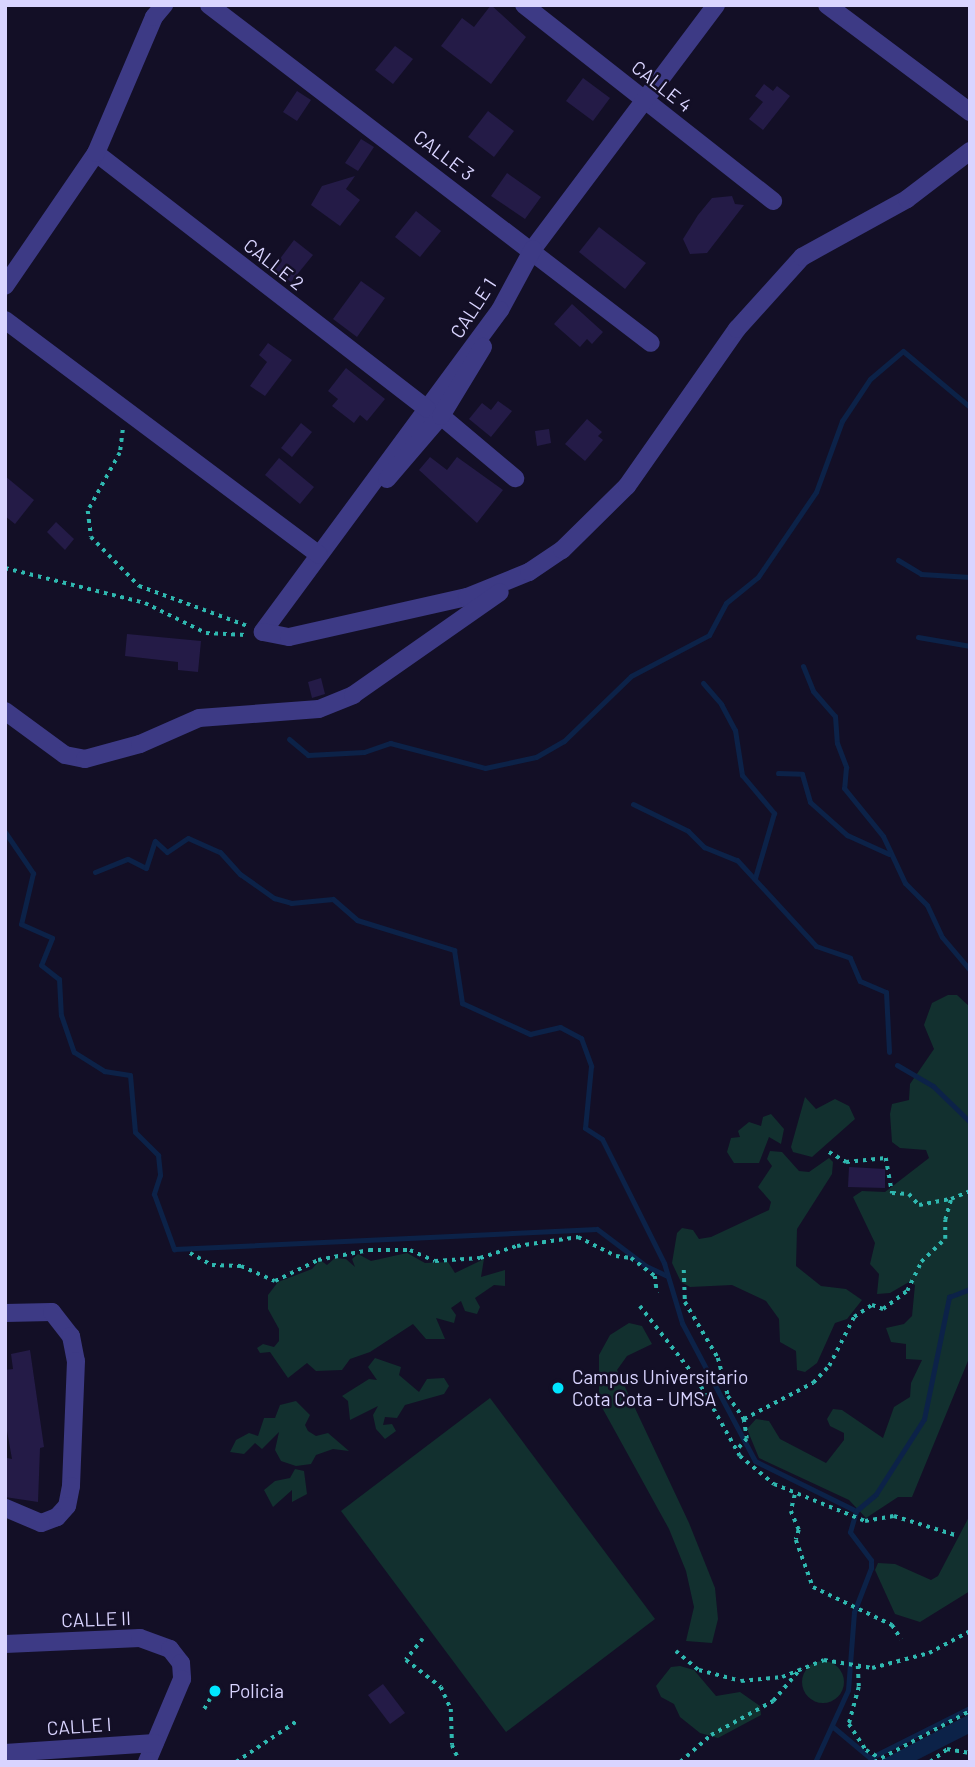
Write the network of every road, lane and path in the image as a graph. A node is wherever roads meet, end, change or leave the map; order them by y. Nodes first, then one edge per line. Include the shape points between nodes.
1 (164, 5) edge
2 (209, 5) edge
3 (524, 5) edge
4 (716, 5) edge
5 (827, 5) edge
6 (645, 100) junction
7 (970, 112) edge
8 (970, 151) edge
9 (96, 153) junction
10 (773, 201) dead end
11 (533, 249) junction
12 (5, 286) edge
13 (5, 320) edge
14 (650, 343) dead end
15 (434, 412) junction
16 (126, 414) junction
17 (515, 478) dead end
18 (319, 555) junction
19 (5, 568) edge
20 (529, 572) junction
21 (268, 634) junction
22 (5, 711) edge
23 (829, 1152) dead end
24 (970, 1191) edge
25 (951, 1199) junction
26 (190, 1253) dead end
27 (684, 1270) dead end
28 (657, 1293) dead end
29 (640, 1306) dead end
30 (5, 1313) edge
31 (744, 1419) junction
32 (737, 1450) junction
33 (795, 1495) junction
34 (5, 1508) edge
35 (955, 1535) dead end
36 (970, 1631) edge
37 (423, 1639) dead end
38 (901, 1639) dead end
39 (5, 1644) edge
40 (676, 1651) dead end
41 (857, 1665) junction
42 (801, 1667) junction
43 (211, 1697) dead end
44 (204, 1709) dead end
45 (970, 1711) edge
46 (296, 1721) dead end
47 (155, 1742) junction
48 (5, 1753) edge
49 (970, 1753) edge
50 (62, 1755) edge
51 (880, 1758) junction
52 (147, 1762) edge
53 (236, 1762) edge
54 (460, 1762) edge
55 (680, 1762) edge
56 (874, 1762) edge
57 (930, 1762) edge

1 - 9 street via 154,17
2 - 11 street, CALLE 3
3 - 6 street, CALLE 4
4 - 6 street, CALLE 1
5 - 7 street
6 - 10 street, CALLE 4
6 - 11 street, CALLE 1
8 - 20 street via 907,199 802,257 737,329 627,486 562,550
9 - 12 street
9 - 15 street, CALLE 2
11 - 14 street, CALLE 3
11 - 15 street, CALLE 1 via 472,370
13 - 16 street
15 - 17 street, CALLE 2
15 - 18 street, CALLE 1 via 391,476 351,512
16 - 18 street
16 - 21 path via 120,453 88,510 91,537 139,586
18 - 21 street
19 - 21 path via 145,603 206,633
20 - 21 street via 467,597 289,637
20 - 22 street via 353,695 319,709 199,718 140,744 85,759 65,755
23 - 25 path via 846,1162 887,1158 892,1193 909,1194 919,1205
24 - 25 path
25 - 31 path via 945,1239 921,1262 907,1292 883,1309 872,1305 854,1317 829,1366 813,1383
26 - 28 path via 212,1265 241,1266 275,1281 318,1260 369,1250 410,1250 435,1261 480,1258 517,1246 578,1237 616,1256 631,1258 655,1276
27 - 31 path via 685,1302 718,1358 728,1396
29 - 32 path via 697,1379
30 - 34 street via 52,1312 71,1336 76,1361 72,1486 66,1506 57,1517 41,1523
31 - 32 path via 744,1440
32 - 33 path via 774,1484
33 - 35 path via 864,1521 894,1516
33 - 38 path via 791,1511 799,1530 796,1540 813,1587 892,1625
36 - 41 path via 916,1657 872,1668
37 - 54 path via 405,1660 442,1687 451,1709 452,1745
39 - 47 street, CALLE II via 139,1638 159,1643 181,1663 181,1679
40 - 42 path via 699,1670 741,1681 782,1677
41 - 42 path via 824,1660
41 - 51 path via 859,1687 849,1724 866,1750
42 - 55 path via 773,1701 710,1735
43 - 44 path
45 - 51 path
46 - 53 path
47 - 50 street, CALLE I
47 - 52 street
48 - 50 street, CALLE I
49 - 57 path via 947,1749
51 - 56 path

